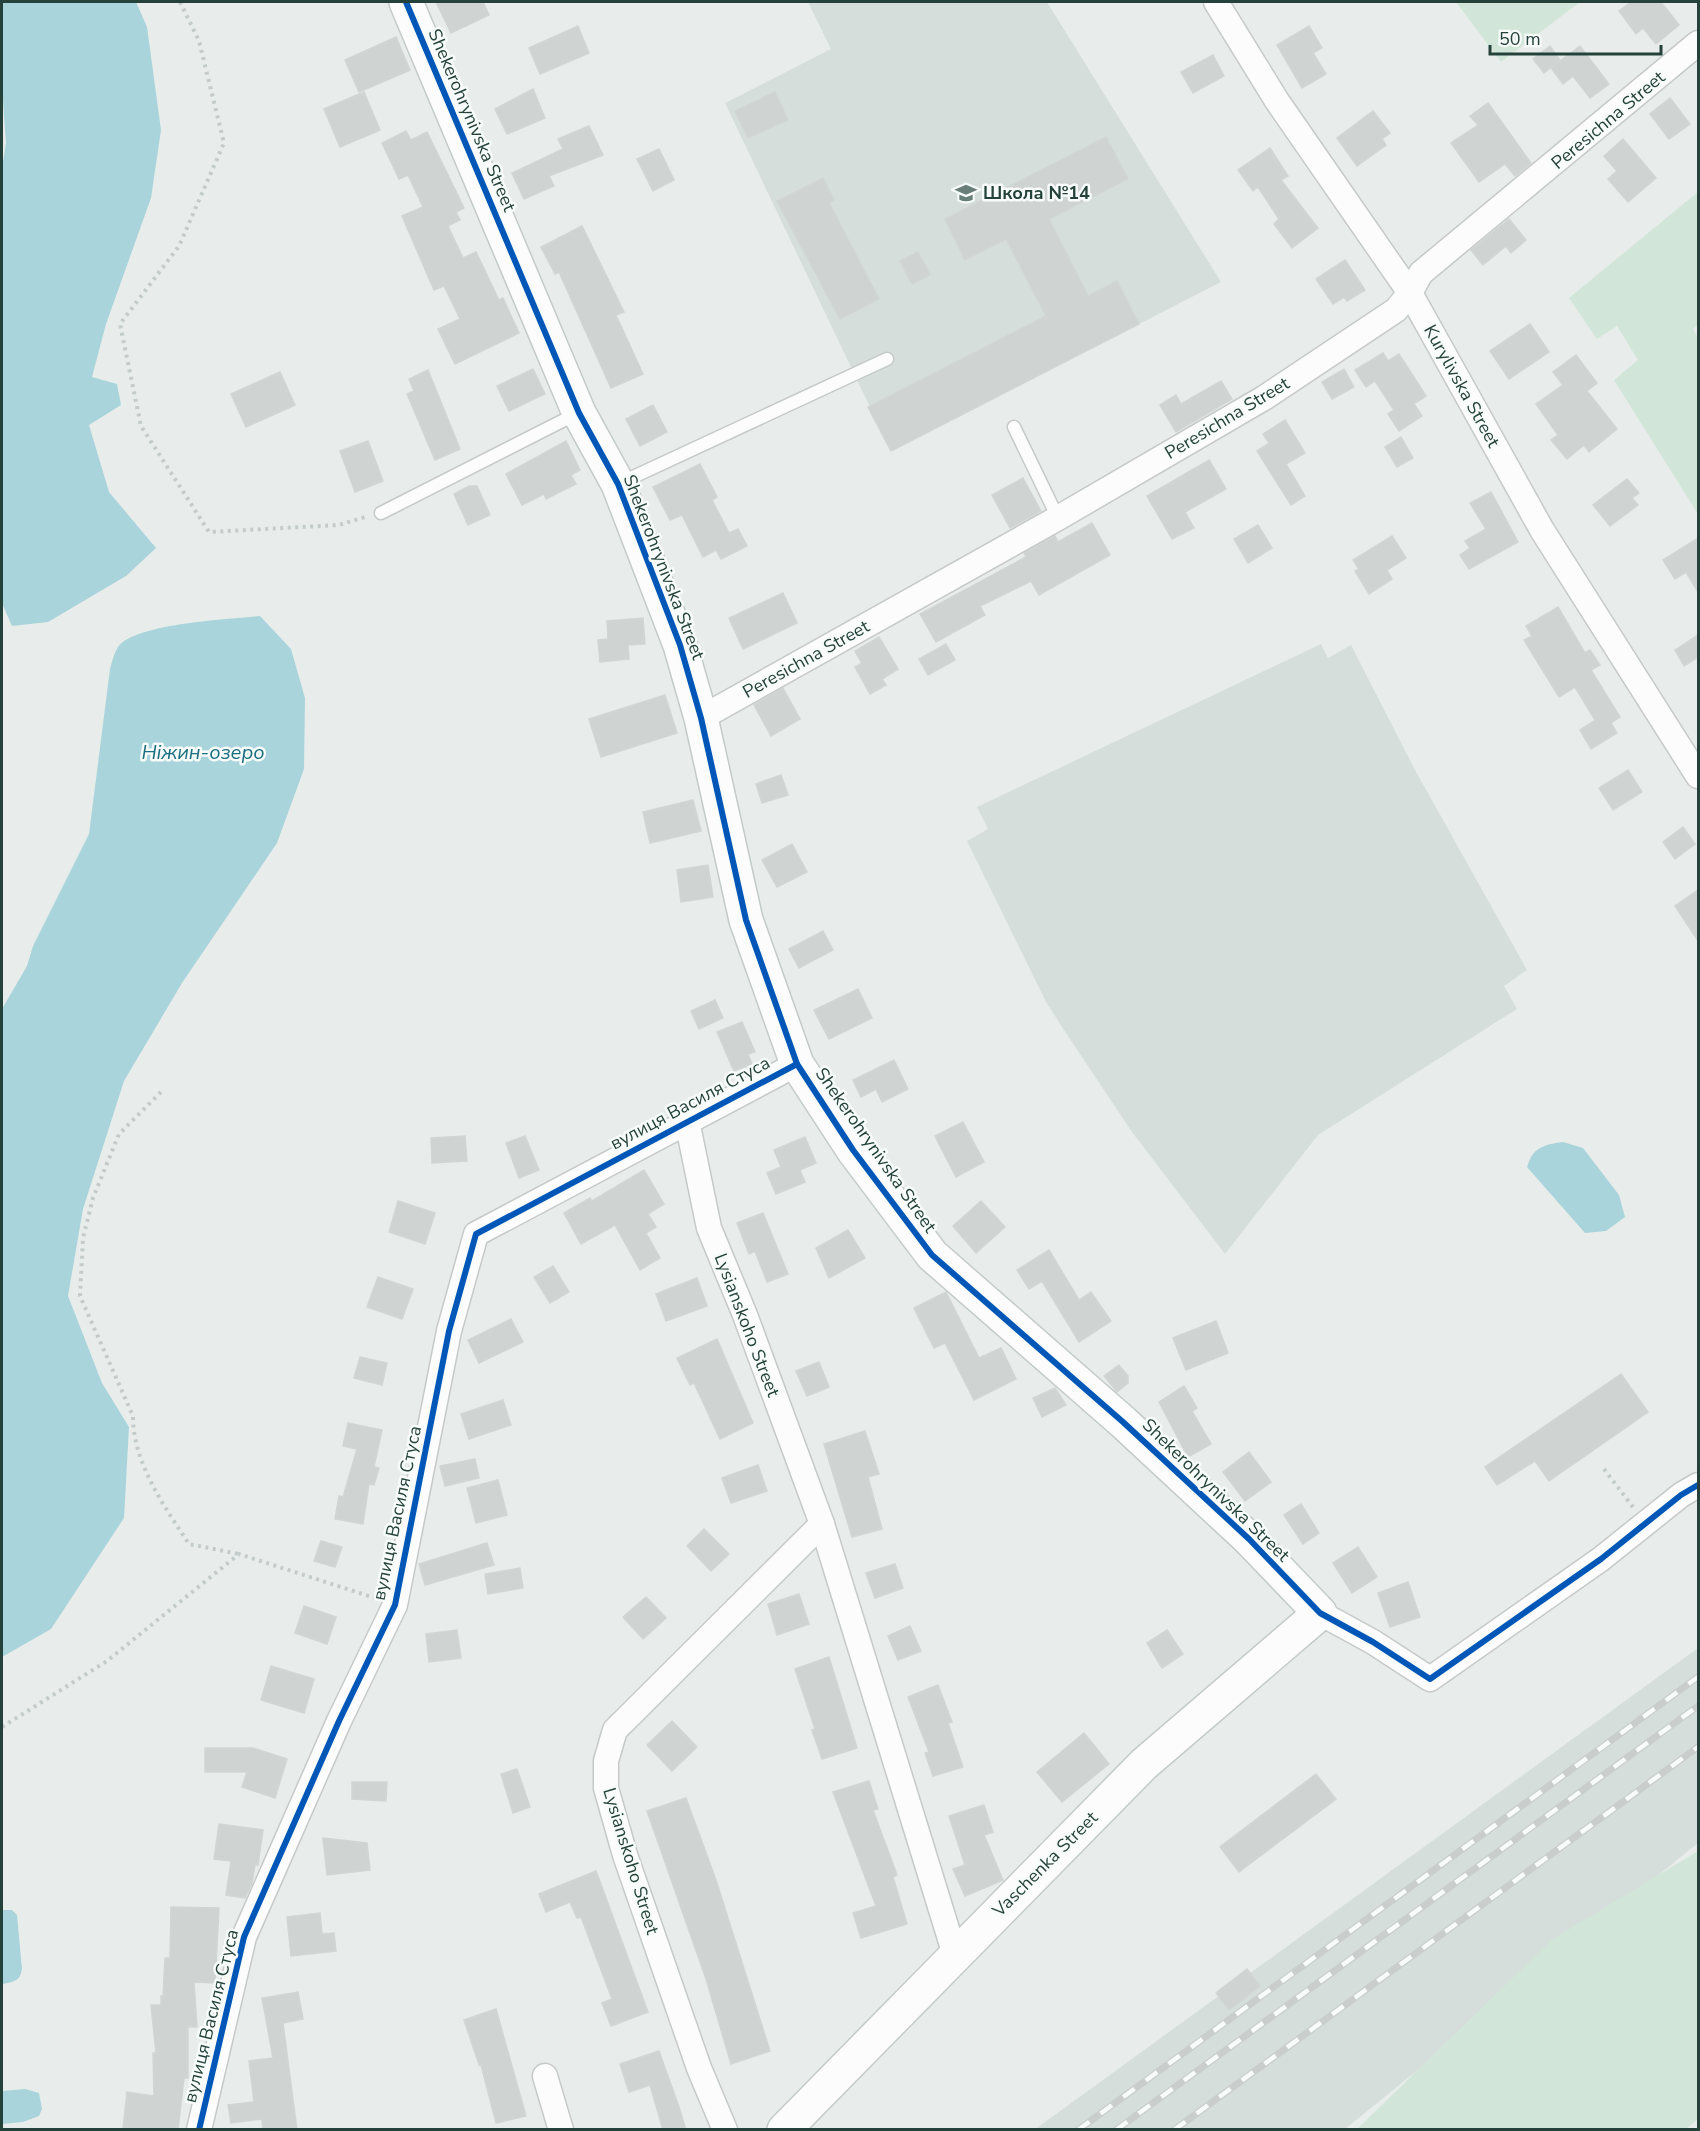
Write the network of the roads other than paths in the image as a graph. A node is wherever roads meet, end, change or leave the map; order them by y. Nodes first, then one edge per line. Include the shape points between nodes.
1 (406, 2) edge
2 (1216, 2) edge
3 (1698, 42) edge
4 (1410, 293) junction
5 (886, 359) dead end
6 (579, 413) junction
7 (1014, 427) dead end
8 (618, 484) junction
9 (381, 513) road end
10 (1058, 518) junction
11 (701, 718) junction
12 (1698, 776) edge
13 (797, 1064) junction
14 (687, 1121) junction
15 (1698, 1485) edge
16 (822, 1524) junction
17 (1320, 1613) junction
18 (955, 1955) junction
19 (545, 2076) dead end
20 (199, 2130) edge
21 (561, 2130) edge
22 (725, 2130) edge
23 (784, 2130) edge

1 - 6 street, Shekerohrynivska Street
2 - 4 street, Kurylivska Street via 1277,101
3 - 4 street, Peresichna Street via 1421,273
4 - 10 street, Peresichna Street via 1396,310 1264,398
4 - 12 street, Kurylivska Street via 1542,530
5 - 8 lane
6 - 8 street, Shekerohrynivska Street
6 - 9 lane
7 - 10 lane
8 - 11 street, Shekerohrynivska Street via 680,645
10 - 11 street, Peresichna Street
11 - 13 street, Shekerohrynivska Street via 746,920
13 - 14 street, вулиця Василя Стуса
13 - 17 street, Shekerohrynivska Street via 853,1150 932,1255 1249,1539
14 - 16 street, Lysianskoho Street via 709,1227
14 - 20 street, вулиця Василя Стуса via 476,1234 449,1331 395,1605 244,1937
15 - 17 street, Shekerohrynivska Street via 1430,1679
16 - 18 street, Lysianskoho Street
16 - 22 street, Lysianskoho Street via 615,1730 606,1761 606,1788 625,1855 699,2068
17 - 18 street, Vaschenka Street via 1144,1764
18 - 23 street, Vaschenka Street
19 - 21 street

